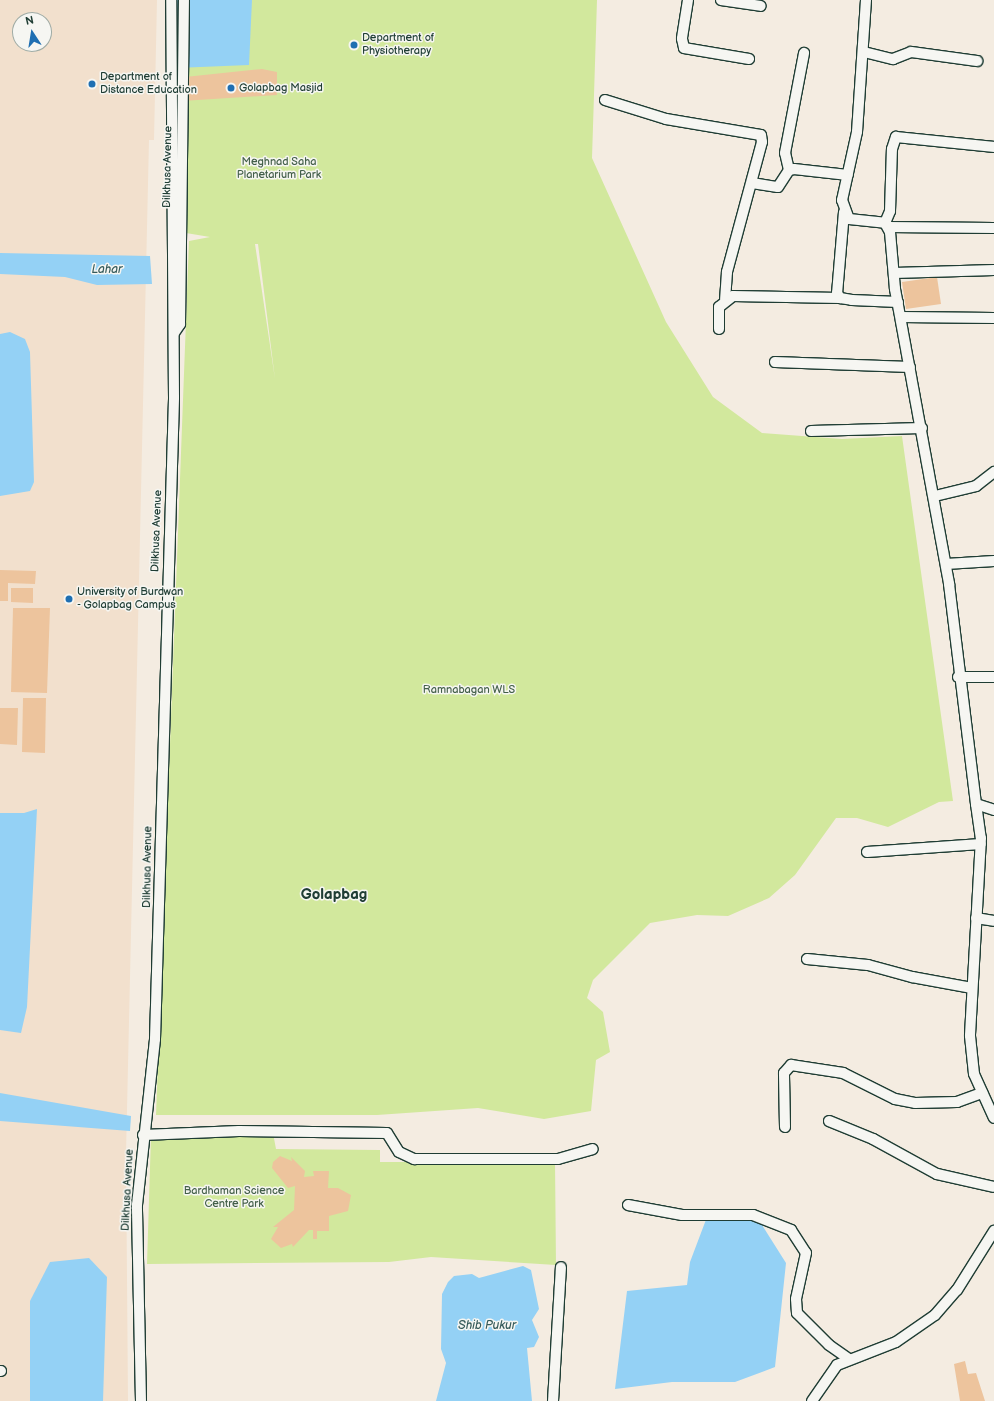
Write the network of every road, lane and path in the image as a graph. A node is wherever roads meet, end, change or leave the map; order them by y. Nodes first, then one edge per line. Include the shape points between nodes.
1 (171, 0) edge
2 (184, 0) edge
3 (688, 0) edge
4 (721, 0) edge
5 (866, 0) edge
6 (761, 6) dead end
7 (864, 52) junction
8 (804, 53) dead end
9 (749, 59) dead end
10 (977, 61) dead end
11 (605, 100) dead end
12 (994, 147) edge
13 (789, 170) junction
14 (848, 176) junction
15 (175, 180) junction
16 (752, 183) junction
17 (844, 212) junction
18 (887, 225) junction
19 (994, 228) edge
20 (994, 270) edge
21 (894, 273) junction
22 (726, 298) junction
23 (840, 298) junction
24 (898, 302) junction
25 (901, 316) junction
26 (994, 318) edge
27 (719, 329) dead end
28 (776, 362) dead end
29 (910, 367) junction
30 (922, 428) junction
31 (812, 431) dead end
32 (994, 472) edge
33 (934, 496) junction
34 (994, 561) edge
35 (946, 564) junction
36 (958, 677) junction
37 (994, 677) edge
38 (976, 804) junction
39 (994, 810) edge
40 (981, 844) junction
41 (867, 852) dead end
42 (976, 918) junction
43 (994, 921) edge
44 (807, 959) dead end
45 (972, 988) junction
46 (982, 1093) junction
47 (994, 1118) edge
48 (829, 1121) dead end
49 (785, 1127) dead end
50 (143, 1135) junction
51 (593, 1149) dead end
52 (994, 1187) edge
53 (628, 1205) dead end
54 (994, 1231) edge
55 (561, 1267) dead end
56 (849, 1358) junction
57 (141, 1401) edge
58 (553, 1401) edge
59 (812, 1401) edge

1 - 15 street, Dilkhusa Avenue
2 - 15 street, Dilkhusa Avenue
3 - 9 street via 682,39 684,48
4 - 6 street
5 - 7 street
7 - 10 street via 893,60 912,52
7 - 14 street via 857,132
8 - 13 street via 785,152
11 - 16 street via 666,118 757,132 762,142
12 - 18 street via 896,137 892,149 890,211
13 - 14 street
13 - 16 street via 778,186
14 - 17 street via 842,200
15 - 50 street, Dilkhusa Avenue via 180,324 174,333 156,1040
16 - 22 street via 727,272
17 - 18 street via 853,221
17 - 23 street via 836,283
18 - 19 street
18 - 21 street
20 - 21 street
21 - 24 street
22 - 23 street
22 - 27 street via 719,307
23 - 24 street
24 - 25 street
25 - 26 street
25 - 29 street
28 - 29 street
29 - 30 street
30 - 31 street
30 - 33 street
32 - 33 street via 976,486
33 - 35 street
34 - 35 street
35 - 36 street
36 - 37 street
36 - 38 street
38 - 39 street
38 - 40 street
40 - 41 street
40 - 42 street
42 - 43 street
42 - 45 street
44 - 45 street via 868,965 912,977
45 - 46 street via 971,1057
46 - 47 street
46 - 49 street via 957,1102 915,1104 895,1099 843,1073 792,1065 784,1073
48 - 52 street via 873,1139 937,1174
50 - 51 street via 239,1131 387,1133 399,1152 414,1159 558,1160
50 - 57 street, Dilkhusa Avenue via 137,1206
53 - 56 street via 682,1215 753,1215 791,1230 806,1253 796,1299 797,1313 829,1345
54 - 56 street via 957,1290 935,1315 896,1342
55 - 58 street
56 - 59 street via 837,1365

